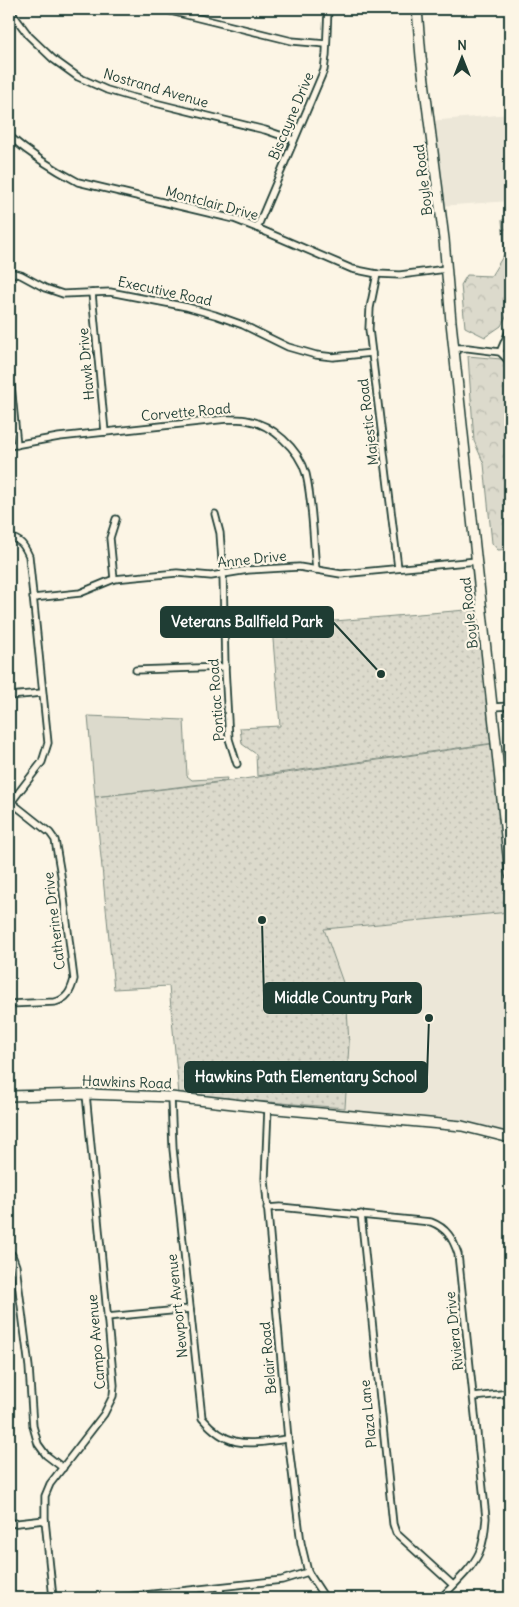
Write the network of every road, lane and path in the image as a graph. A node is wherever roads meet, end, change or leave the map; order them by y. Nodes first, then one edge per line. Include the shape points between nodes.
1 (9, 9) edge
2 (162, 9) edge
3 (328, 9) edge
4 (417, 9) edge
5 (326, 44) junction
6 (9, 136) edge
7 (294, 140) junction
8 (257, 228) junction
9 (446, 269) junction
10 (9, 272) edge
11 (377, 274) junction
12 (92, 293) junction
13 (510, 329) edge
14 (454, 348) junction
15 (500, 352) junction
16 (372, 353) junction
17 (510, 362) edge
18 (9, 364) edge
19 (105, 432) junction
20 (17, 445) junction
21 (9, 446) edge
22 (215, 514) dead end
23 (116, 519) dead end
24 (9, 537) edge
25 (477, 561) junction
26 (398, 568) junction
27 (316, 570) junction
28 (223, 574) junction
29 (114, 579) junction
30 (33, 598) junction
31 (225, 667) junction
32 (136, 670) dead end
33 (42, 693) junction
34 (9, 696) edge
35 (510, 706) edge
36 (493, 707) junction
37 (237, 764) dead end
38 (10, 803) edge
39 (510, 874) edge
40 (9, 1004) edge
41 (86, 1094) junction
42 (9, 1096) edge
43 (171, 1097) junction
44 (268, 1108) junction
45 (510, 1138) edge
46 (267, 1208) junction
47 (361, 1214) junction
48 (9, 1252) edge
49 (190, 1309) junction
50 (107, 1317) junction
51 (510, 1392) edge
52 (474, 1397) junction
53 (288, 1439) junction
54 (63, 1468) junction
55 (44, 1520) junction
56 (9, 1524) edge
57 (308, 1572) junction
58 (453, 1585) junction
59 (220, 1588) junction
60 (52, 1598) edge
61 (116, 1598) edge
62 (133, 1598) edge
63 (221, 1598) edge
64 (325, 1598) edge
65 (441, 1598) edge

1 - 7 street, Nostrand Avenue via 52,59 78,77 131,97
2 - 5 street via 292,41
3 - 5 street, Biscayne Drive
4 - 9 street, Boyle Road
5 - 7 street, Biscayne Drive via 324,70
6 - 8 street, Montclair Drive via 78,182
7 - 8 street, Biscayne Drive
8 - 11 street, Montclair Drive via 352,270
9 - 11 street, Montclair Drive via 400,276
9 - 14 street, Boyle Road
10 - 12 street, Executive Road via 63,294
11 - 16 street, Majestic Road via 369,329
12 - 16 street, Executive Road via 130,295 215,314 288,347 316,355 333,357
12 - 19 street, Hawk Drive
13 - 15 street
14 - 15 street
14 - 25 street, Boyle Road
15 - 17 street
16 - 26 street, Majestic Road
18 - 20 street
19 - 20 street, Corvette Road
19 - 27 street, Corvette Road via 227,419 246,420 267,427 290,447 305,473
20 - 21 street, Corvette Road
22 - 28 street, Pontiac Road
23 - 29 street via 110,538
24 - 30 street via 24,544 29,556
25 - 26 street, Anne Drive
25 - 36 street, Boyle Road
26 - 27 street, Anne Drive via 341,574
27 - 28 street, Anne Drive via 289,567
28 - 29 street, Anne Drive via 177,573
28 - 31 street, Pontiac Road
29 - 30 street, Anne Drive via 80,593
30 - 33 street
31 - 32 street
31 - 37 street, Pontiac Road via 230,739
33 - 34 street
33 - 38 street via 48,743 46,752
35 - 36 street
36 - 39 street, Boyle Road
38 - 40 street, Catherine Drive via 55,840 74,979 72,990 62,1000
41 - 42 street, Hawkins Road
41 - 43 street, Hawkins Road
41 - 50 street, Campo Avenue
43 - 44 street, Hawkins Road
43 - 49 street, Newport Avenue via 173,1149
44 - 45 street, Hawkins Road via 462,1126
44 - 46 street, Belair Road
46 - 47 street, Riviera Drive
46 - 53 street, Belair Road
47 - 52 street, Riviera Drive via 431,1222 451,1236 458,1254
47 - 58 street, Plaza Lane via 393,1524 396,1533
48 - 54 street via 16,1266 38,1444
49 - 50 street
49 - 53 street, Newport Avenue via 202,1418 230,1441 248,1443
50 - 54 street, Campo Avenue via 113,1396 104,1414
51 - 52 street
52 - 58 street, Riviera Drive via 486,1518 484,1536 480,1552
53 - 57 street, Belair Road via 301,1543
54 - 55 street, Campo Avenue via 45,1496
55 - 56 street
55 - 60 street, Campo Avenue
57 - 59 street via 282,1580
57 - 64 street, Belair Road
58 - 65 street, Riviera Drive
59 - 62 street
59 - 63 street
61 - 62 street

